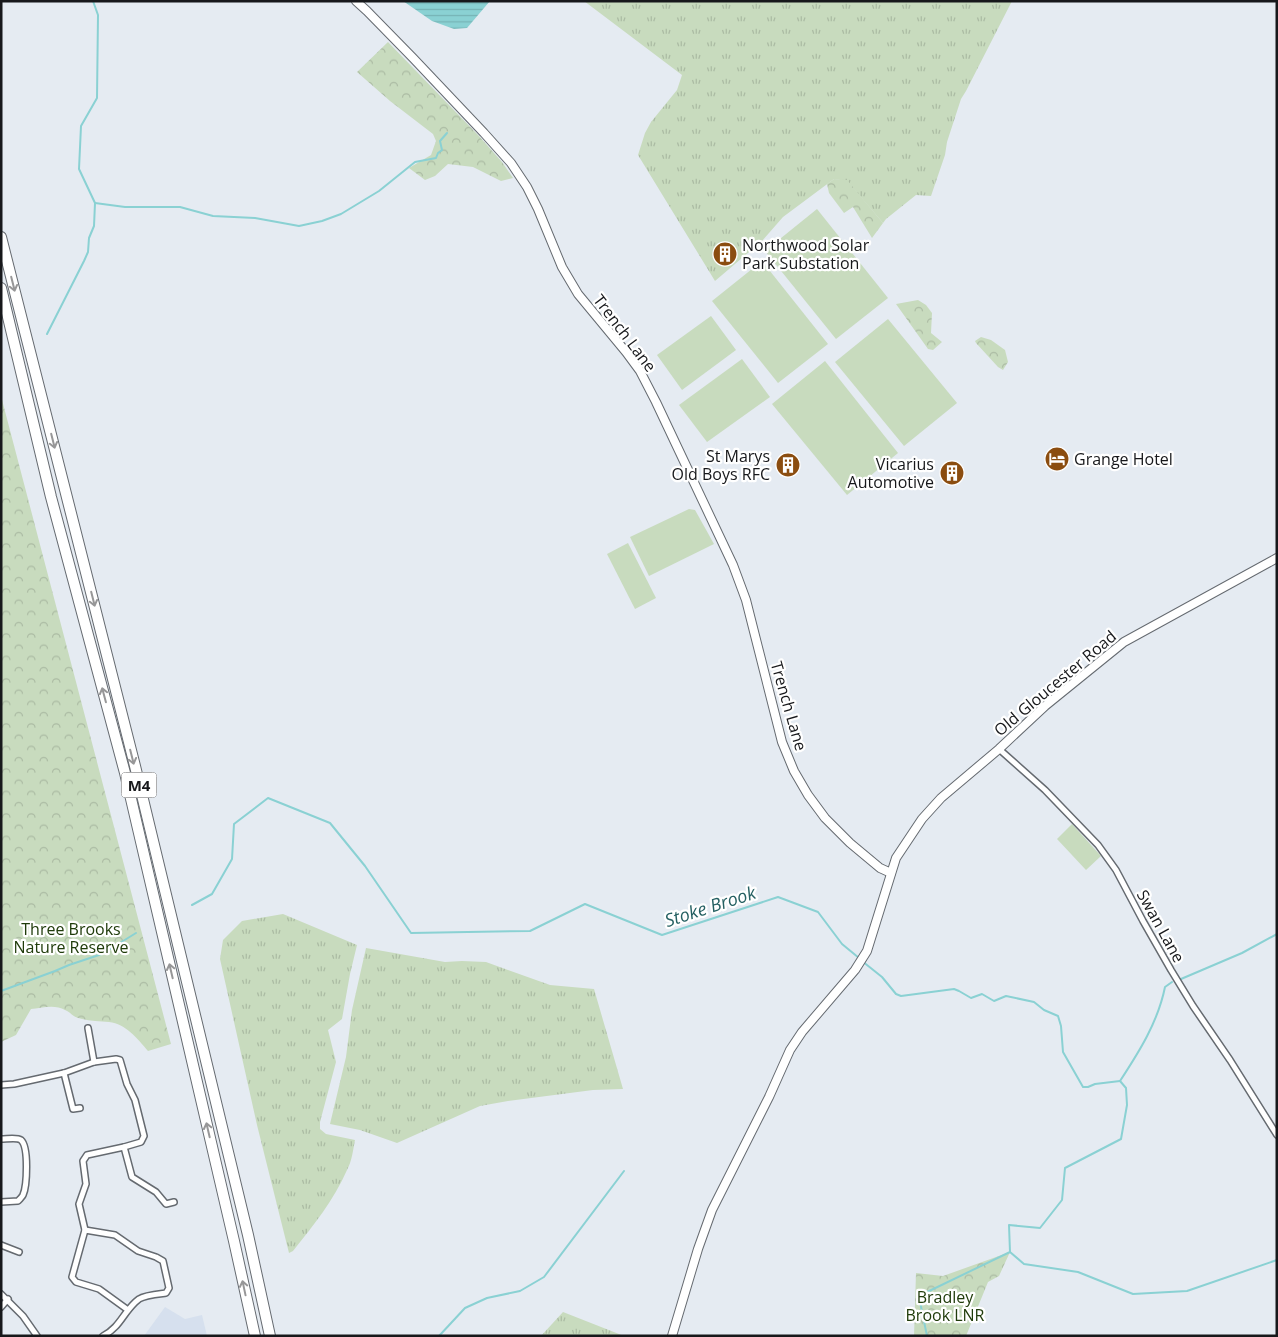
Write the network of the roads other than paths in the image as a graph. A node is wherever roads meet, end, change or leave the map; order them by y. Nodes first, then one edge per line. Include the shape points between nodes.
1 (356, 1) edge
2 (1, 237) edge
3 (1, 288) edge
4 (1277, 558) edge
5 (998, 749) junction
6 (891, 873) junction
7 (88, 1028) dead end
8 (94, 1062) junction
9 (64, 1073) junction
10 (1, 1084) edge
11 (80, 1108) dead end
12 (1277, 1135) edge
13 (1, 1140) edge
14 (124, 1147) junction
15 (1, 1202) edge
16 (174, 1202) dead end
17 (84, 1230) junction
18 (1, 1245) edge
19 (18, 1252) dead end
20 (1, 1294) edge
21 (8, 1299) junction
22 (1, 1306) edge
23 (128, 1310) junction
24 (37, 1336) edge
25 (103, 1336) edge
26 (254, 1336) edge
27 (270, 1336) edge
28 (672, 1336) edge

1 - 6 street, Trench Lane via 511,163 527,187 578,294 640,371 734,565 782,742 794,771 825,818 850,843
2 -> 27 highway, M4 via 135,766
26 -> 3 highway, M4 via 125,773 51,497
4 - 5 street, Old Gloucester Road via 1124,642
5 - 6 street, Old Gloucester Road via 941,798 922,819 896,858
5 - 12 street, Swan Lane via 1052,797 1098,845 1116,870 1171,970
6 - 28 street, Old Gloucester Road via 867,951 790,1050 712,1210
7 - 8 street
8 - 9 street
8 - 14 street via 120,1060 135,1100 144,1136 141,1142
9 - 10 street
9 - 11 street via 73,1108
13 - 15 street via 22,1140 27,1169 23,1196 18,1201
14 - 16 street via 132,1177 156,1192 166,1204
14 - 17 street via 86,1154 83,1160 86,1184 79,1204
17 - 23 street via 72,1277 76,1282 100,1289
17 - 23 street via 115,1236 162,1261 169,1288 166,1293 140,1298
18 - 19 street
20 - 21 street
21 - 22 street
21 - 24 street
23 - 25 street via 116,1328

